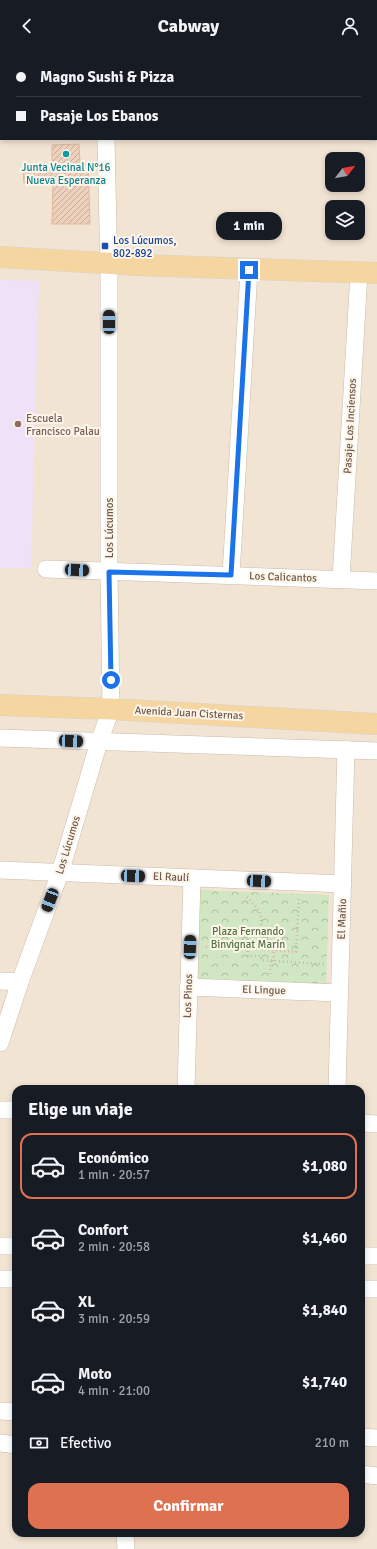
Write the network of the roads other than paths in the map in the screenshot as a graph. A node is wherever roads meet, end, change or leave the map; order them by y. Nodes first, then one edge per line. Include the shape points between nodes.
1 (106, 140) edge
2 (0, 257) edge
3 (109, 264) junction
4 (249, 270) junction
5 (368, 273) edge
6 (46, 569) dead end
7 (109, 572) junction
8 (231, 575) junction
9 (342, 579) junction
10 (377, 581) edge
11 (0, 705) edge
12 (111, 709) junction
13 (377, 724) edge
14 (0, 738) edge
15 (99, 742) junction
16 (346, 749) junction
17 (377, 751) edge
18 (0, 870) edge
19 (60, 873) junction
20 (192, 878) junction
21 (343, 884) junction
22 (0, 981) edge
23 (20, 982) junction
24 (188, 987) junction
25 (339, 992) junction
26 (0, 1043) edge
27 (186, 1085) edge
28 (337, 1085) edge
29 (0, 1110) edge
30 (12, 1110) edge
31 (365, 1123) edge
32 (377, 1124) edge
33 (0, 1246) edge
34 (12, 1246) edge
35 (365, 1256) edge
36 (377, 1256) edge
37 (0, 1279) edge
38 (12, 1279) edge
39 (365, 1289) edge
40 (377, 1289) edge
41 (0, 1411) edge
42 (12, 1412) edge
43 (365, 1437) edge
44 (377, 1438) edge
45 (0, 1443) edge
46 (12, 1444) edge
47 (365, 1474) edge
48 (377, 1476) edge
49 (125, 1537) edge
50 (126, 1549) edge

1 - 3 street, Los Lúcumos
2 - 3 main road
3 - 4 main road
3 - 7 street, Los Lúcumos
4 - 5 main road
4 - 8 street
5 - 9 street, Pasaje Los Inciensos
6 - 7 street, Los Calicantos
7 - 8 street, Los Calicantos
7 - 12 street, Los Lúcumos
8 - 9 street, Los Calicantos
9 - 10 street, Los Calicantos
11 - 12 main road, Avenida Juan Cisternas
12 - 13 main road, Avenida Juan Cisternas
12 - 15 street, Los Lúcumos
14 - 15 street
15 - 16 street
15 - 19 street, Los Lúcumos
16 - 17 street
16 - 21 street, El Mañio
18 - 19 street, El Raulí
19 - 20 street, El Raulí
19 - 23 street, Los Lúcumos
20 - 21 street, El Raulí
20 - 24 street, Los Pinos
21 - 25 street, El Mañio
22 - 23 street
23 - 26 street, Los Lúcumos
24 - 25 street, El Lingue
24 - 27 street, Los Pinos
25 - 28 street, El Mañio
29 - 30 street
31 - 32 street
33 - 34 street
35 - 36 street
37 - 38 street
39 - 40 street
41 - 42 street
43 - 44 street
45 - 46 street
47 - 48 street
49 - 50 street

